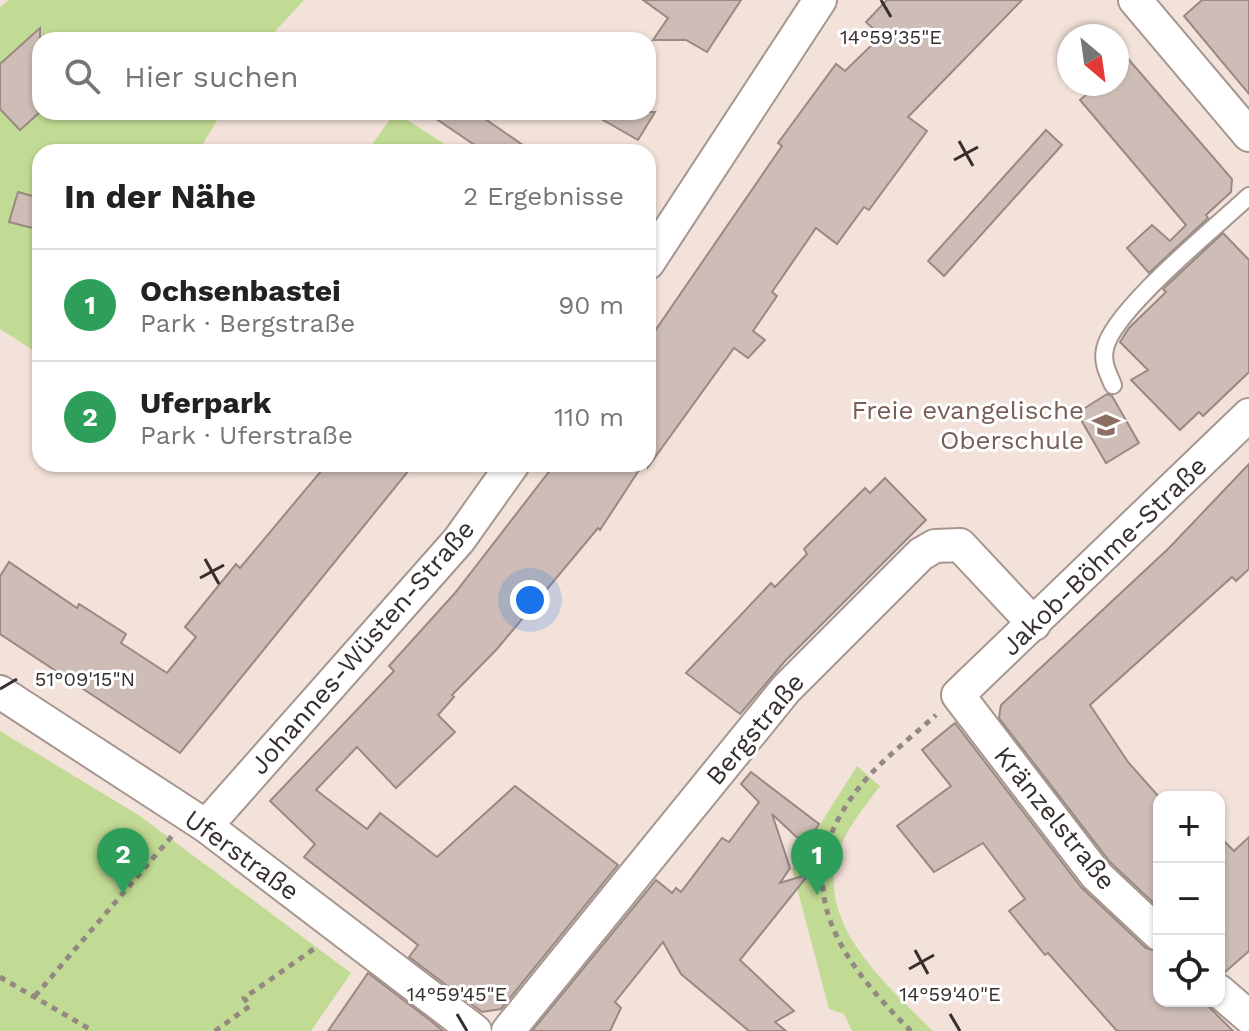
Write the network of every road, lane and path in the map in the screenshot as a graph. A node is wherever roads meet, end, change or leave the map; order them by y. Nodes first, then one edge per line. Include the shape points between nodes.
1 (820, 0) edge
2 (1135, 0) edge
3 (1246, 124) edge
4 (1249, 196) edge
5 (656, 251) edge
6 (1113, 385) dead end
7 (1249, 415) edge
8 (507, 472) edge
9 (1034, 624) junction
10 (0, 692) edge
11 (958, 695) junction
12 (198, 821) junction
13 (1153, 928) edge
14 (341, 929) junction
15 (0, 977) edge
16 (35, 996) junction
17 (93, 1031) edge
18 (215, 1031) edge
19 (475, 1031) edge
20 (508, 1031) edge
21 (911, 1031) edge

1 - 5 street
2 - 3 street
4 - 6 lane via 1176,262 1110,337 1104,362
7 - 9 street, Jakob-Böhme-Straße
8 - 12 street, Johannes-Wüsten-Straße via 459,540
9 - 11 street, Jakob-Böhme-Straße
9 - 20 street, Bergstraße via 960,545 935,546 921,554 786,689
10 - 12 street, Uferstraße
11 - 13 street, Kränzelstraße via 1096,875
11 - 21 path via 869,777 846,806 822,872 826,912 847,955 881,1002
12 - 14 street, Uferstraße
12 - 16 path
14 - 18 path via 244,998 250,1006
14 - 19 street, Uferstraße
15 - 16 path
16 - 17 path

